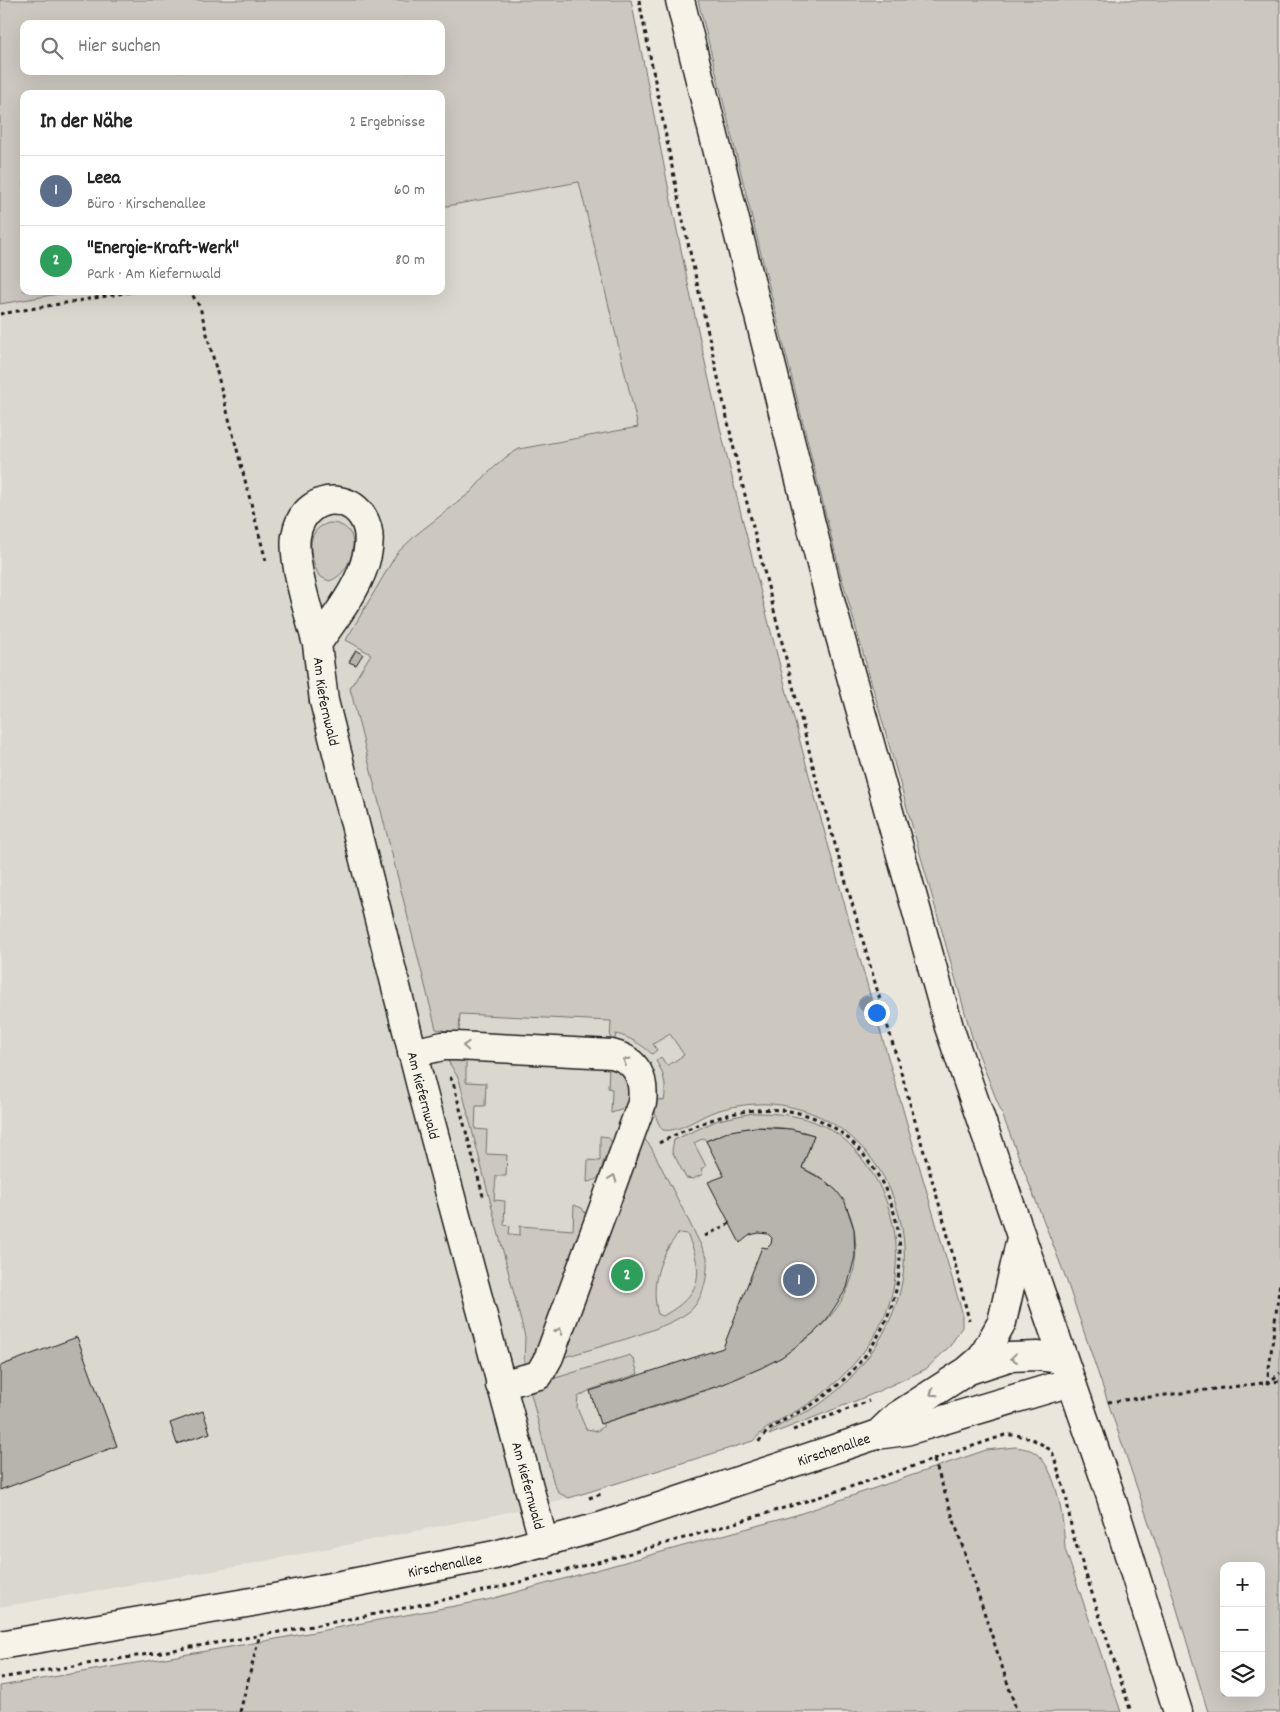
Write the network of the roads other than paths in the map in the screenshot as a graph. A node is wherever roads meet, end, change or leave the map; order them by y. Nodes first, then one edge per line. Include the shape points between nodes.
1 (680, 0) edge
2 (317, 644) junction
3 (412, 1053) junction
4 (1021, 1238) junction
5 (967, 1371) junction
6 (1070, 1382) junction
7 (500, 1386) junction
8 (878, 1434) junction
9 (544, 1543) junction
10 (0, 1645) edge
11 (1178, 1712) edge

1 - 4 street via 833,613 950,1027
2 - 2 street, Am Kiefernwald via 351,594 367,558 370,538 366,521 358,509 344,502 326,502 311,507 300,518 296,538 300,578
2 - 3 street, Am Kiefernwald via 324,701
3 - 7 street, Am Kiefernwald
7 -> 3 street via 539,1375 549,1357 642,1103 640,1078 628,1060 612,1054 456,1046
4 - 5 street, Kirschenallee via 1002,1322 982,1358
4 - 6 street
6 -> 5 street, Kirschenallee via 1037,1356 1009,1357
5 -> 8 street, Kirschenallee via 897,1416
6 - 8 street, Kirschenallee via 906,1431
6 - 11 street via 1110,1494
7 - 9 street, Am Kiefernwald
8 - 9 street, Kirschenallee
9 - 10 street, Kirschenallee via 254,1602

